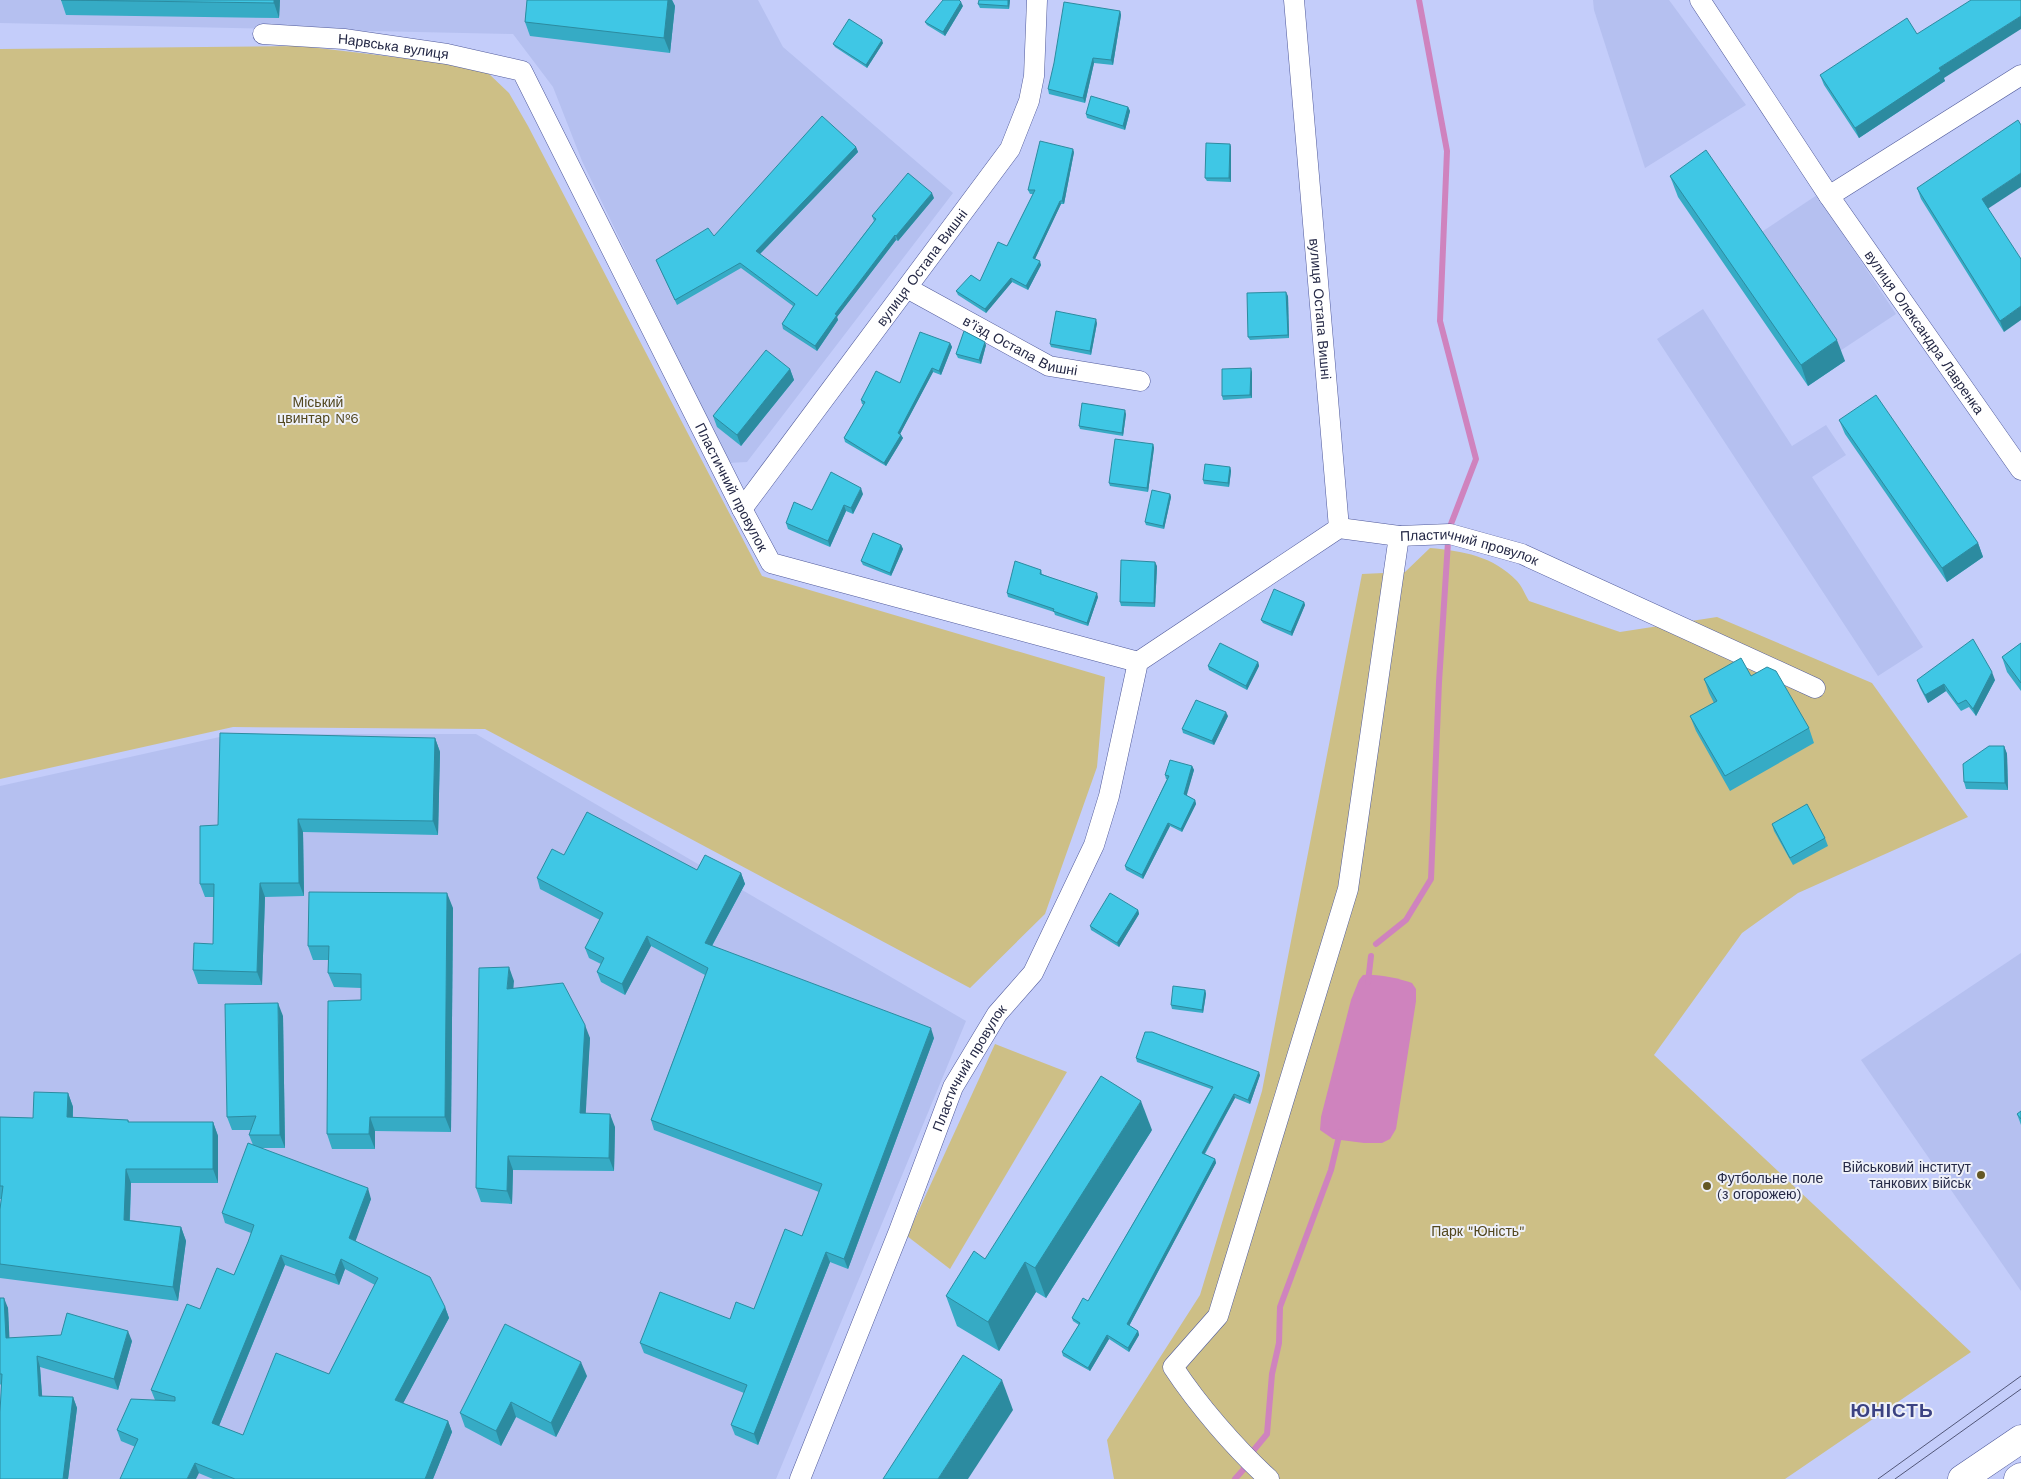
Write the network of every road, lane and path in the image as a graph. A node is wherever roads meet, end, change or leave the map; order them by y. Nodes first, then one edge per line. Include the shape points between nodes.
1 (1037, 0) edge
2 (1294, 0) edge
3 (1700, 0) edge
4 (263, 34) dead end
5 (522, 71) joint
6 (2021, 75) edge
7 (1829, 196) junction
8 (907, 288) junction
9 (1140, 381) dead end
10 (2021, 470) edge
11 (742, 509) junction
12 (1339, 528) junction
13 (1399, 536) junction
14 (1138, 662) junction
15 (1815, 688) dead end
16 (2021, 1438) edge
17 (1264, 1474) edge
18 (800, 1479) edge
19 (1962, 1479) edge

1 - 8 street, вулиця Остапа Вишні via 1034,76 1029,101 1010,148
2 - 12 street, вулиця Остапа Вишні
3 - 7 street, вулиця Олександра Лавренка
4 - 5 street, Нарвська вулиця via 344,39 438,52
5 - 11 street, Пластичний провулок
6 - 7 street
7 - 10 street, вулиця Олександра Лавренка
8 - 9 street, в’їзд Остапа Вишні via 1049,366
8 - 11 street, вулиця Остапа Вишні
11 - 14 street, Пластичний провулок via 771,563
12 - 13 street, Пластичний провулок
12 - 14 street
13 - 15 street, Пластичний провулок via 1456,536 1522,554
13 - 17 street via 1348,889 1218,1316 1173,1367 1186,1388
14 - 18 street, Пластичний провулок via 1109,796 1094,845 1033,973 997,1014 953,1086
16 - 19 main road

